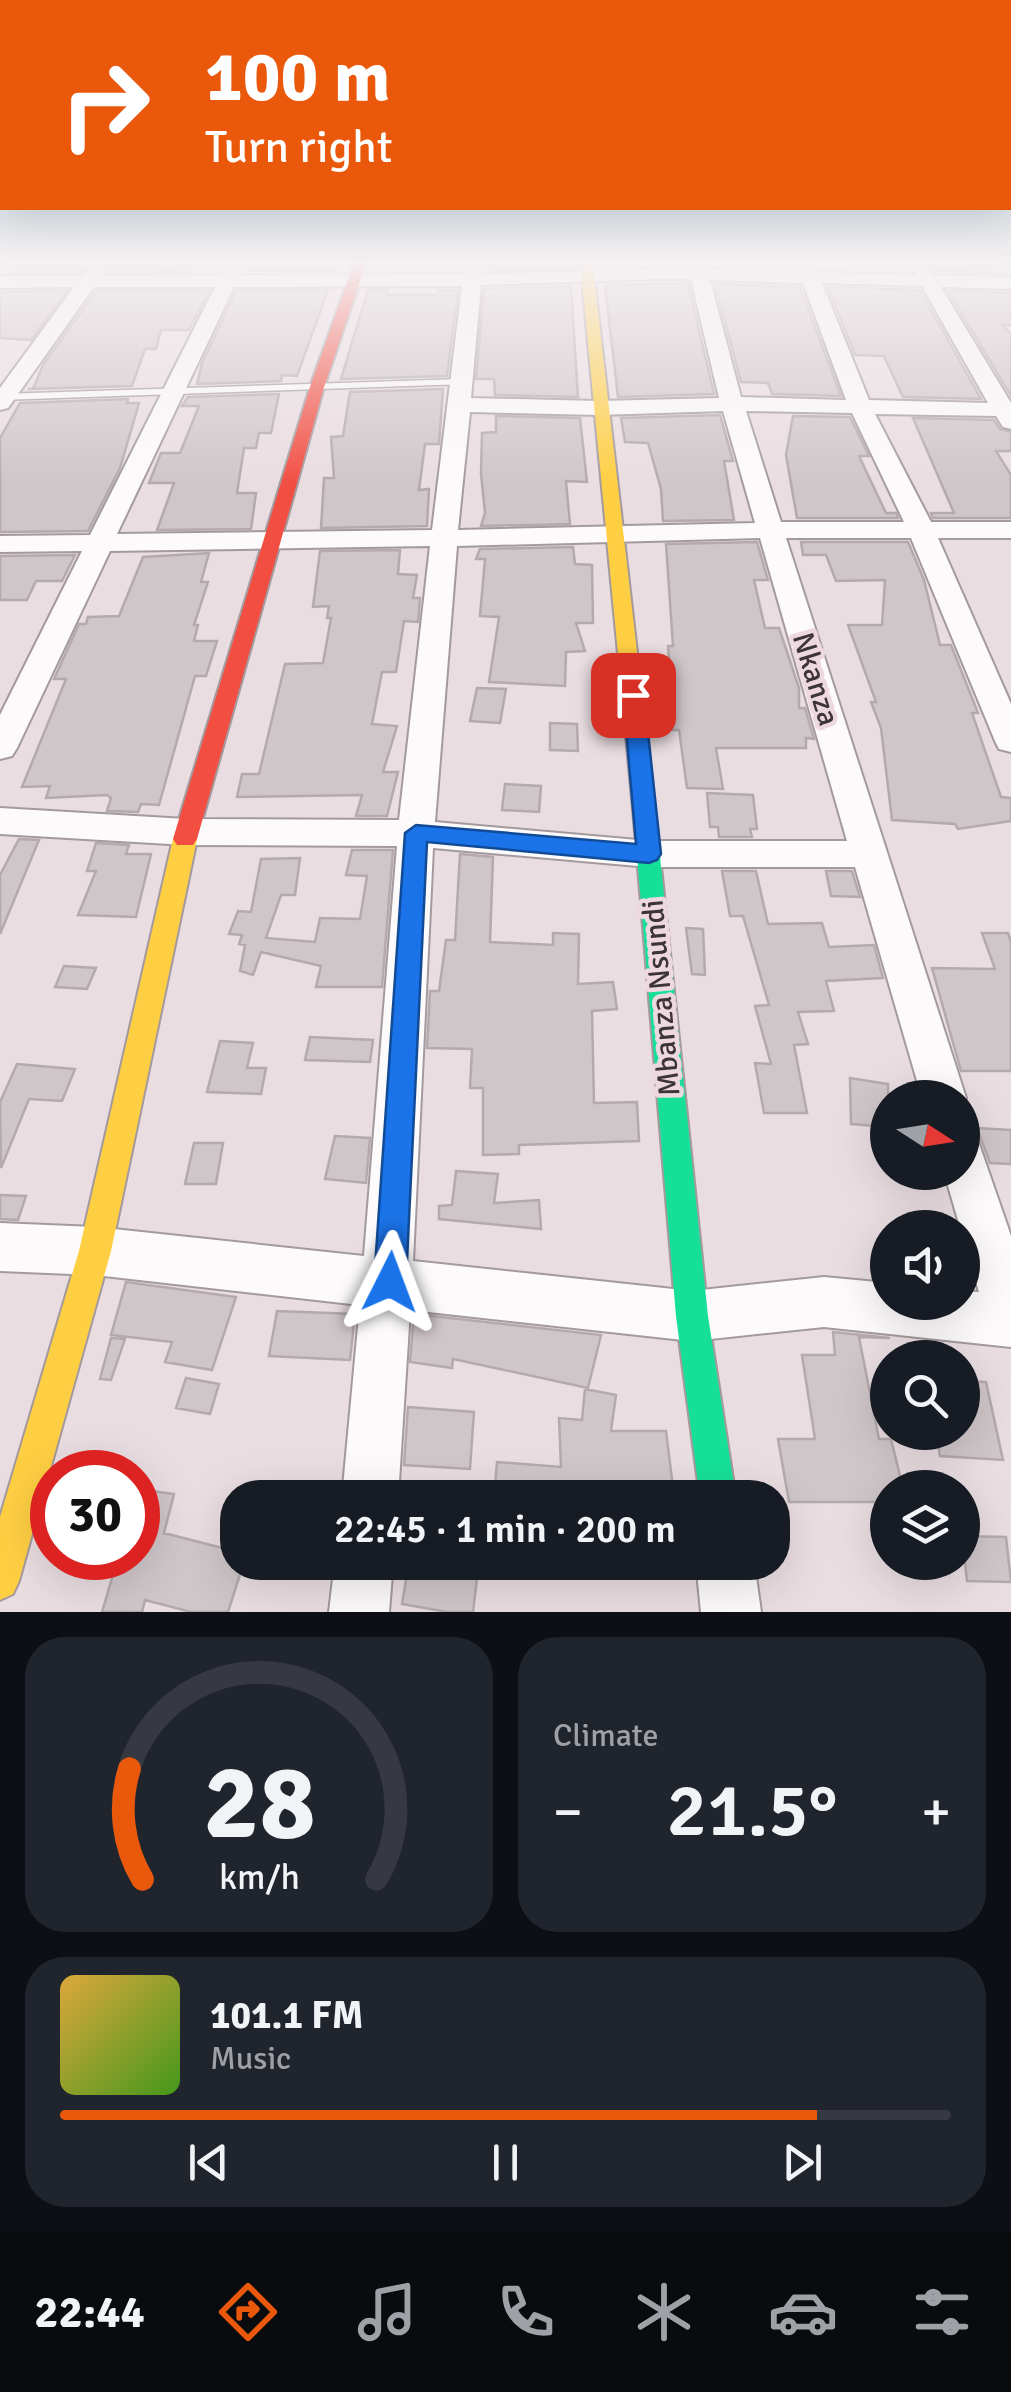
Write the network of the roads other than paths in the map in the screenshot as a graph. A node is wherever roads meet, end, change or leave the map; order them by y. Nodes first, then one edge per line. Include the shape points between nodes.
1 (48, 335) edge
2 (200, 335) edge
3 (335, 335) edge
4 (467, 335) edge
5 (593, 335) edge
6 (713, 335) edge
7 (833, 335) edge
8 (961, 335) edge
9 (317, 387) junction
10 (174, 390) junction
11 (461, 393) junction
12 (1, 399) edge
13 (734, 404) junction
14 (860, 406) junction
15 (600, 408) junction
16 (1009, 414) edge
17 (921, 529) junction
18 (772, 530) junction
19 (1011, 530) edge
20 (618, 536) junction
21 (444, 539) junction
22 (272, 542) junction
23 (0, 544) edge
24 (98, 544) junction
25 (1011, 741) edge
26 (0, 748) edge
27 (0, 822) edge
28 (186, 832) junction
29 (416, 833) junction
30 (649, 854) junction
31 (867, 854) junction
32 (938, 1080) edge
33 (972, 1190) edge
34 (0, 1247) edge
35 (95, 1251) junction
36 (390, 1282) junction
37 (692, 1316) junction
38 (1011, 1317) edge
39 (372, 1480) edge
40 (715, 1480) edge
41 (362, 1580) edge
42 (728, 1580) edge
43 (0, 1581) edge
44 (359, 1612) edge
45 (731, 1612) edge

1 - 12 street
2 - 10 street
3 - 9 street
4 - 11 street
5 - 15 street, Mbanza Nsundi
6 - 13 street, Nkanza
7 - 14 street
8 - 16 street
9 - 10 lane
9 - 11 lane
9 - 22 street
10 - 12 lane
10 - 24 street
11 - 15 street
11 - 21 street
13 - 14 street
13 - 15 street
13 - 18 street, Nkanza
14 - 16 street
14 - 17 street
15 - 20 street, Mbanza Nsundi
17 - 18 street
17 - 19 street
17 - 25 street
18 - 20 street
18 - 31 street, Nkanza
20 - 21 street
20 - 30 street, Mbanza Nsundi
21 - 22 street
21 - 29 street
22 - 24 street
22 - 28 street
23 - 24 street
24 - 26 street
27 - 28 street
28 - 29 street
28 - 35 street
29 - 30 street
29 - 36 street
30 - 31 street
30 - 37 street, Mbanza Nsundi
31 - 32 street, Nkanza
33 - 38 street
34 - 35 street
35 - 36 street
35 - 43 street
36 - 37 street
36 - 39 street
37 - 38 street via 824,1302
37 - 40 street, Mbanza Nsundi
41 - 44 street
42 - 45 street

